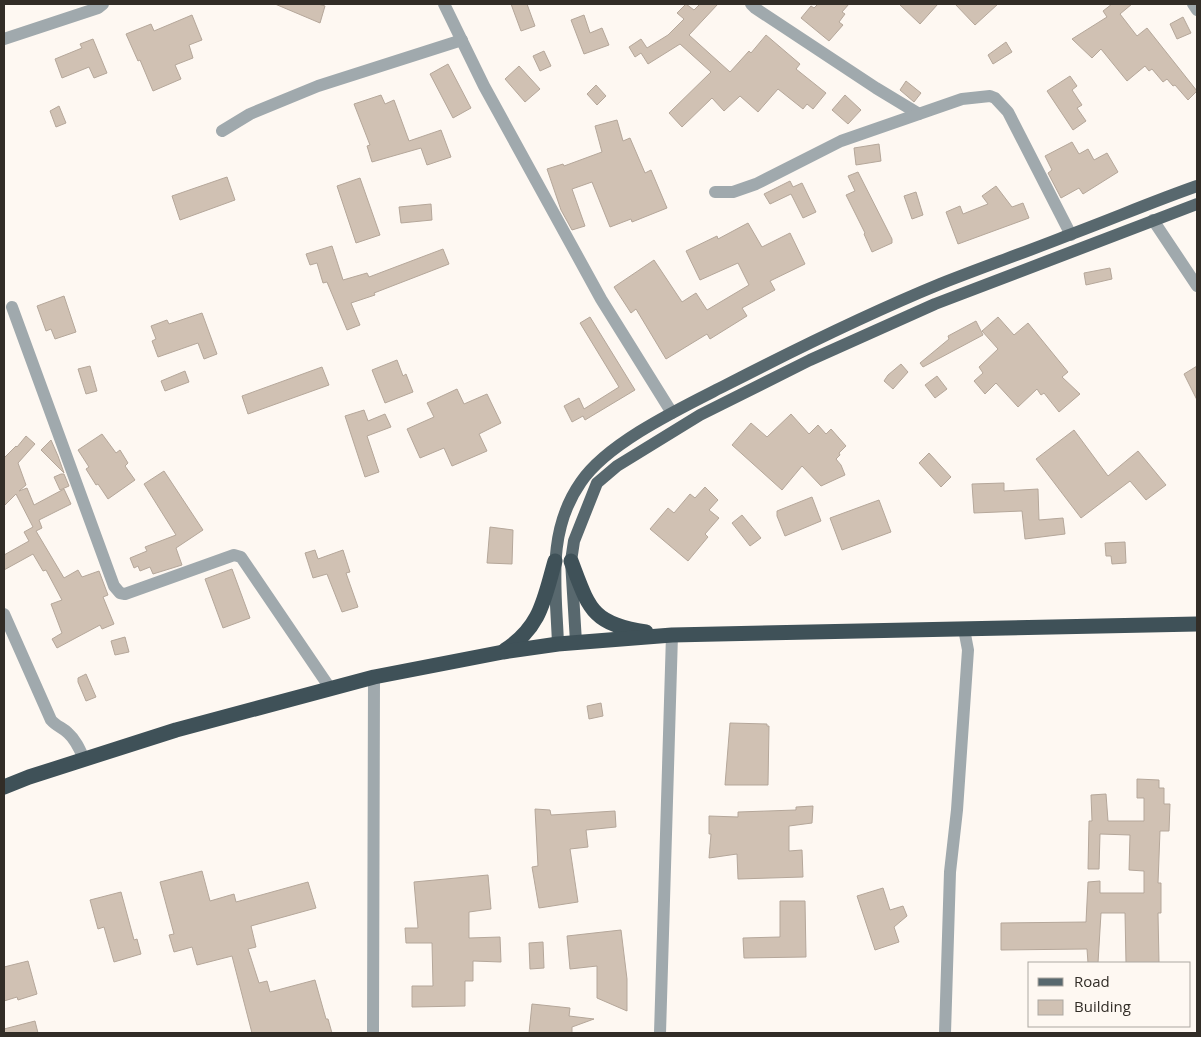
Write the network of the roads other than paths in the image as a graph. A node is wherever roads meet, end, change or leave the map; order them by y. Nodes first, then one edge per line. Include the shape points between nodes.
1 (103, 4) edge
2 (444, 4) edge
3 (751, 4) edge
4 (1194, 4) edge
5 (1197, 10) edge
6 (4, 39) edge
7 (462, 40) junction
8 (920, 114) junction
9 (222, 131) dead end
10 (1197, 186) edge
11 (715, 192) dead end
12 (1197, 204) edge
13 (1153, 220) junction
14 (1071, 234) junction
15 (1197, 286) edge
16 (12, 307) dead end
17 (672, 412) junction
18 (555, 561) junction
19 (570, 561) junction
20 (4, 614) edge
21 (1197, 624) edge
22 (964, 629) junction
23 (672, 635) junction
24 (576, 642) junction
25 (558, 644) junction
26 (503, 652) junction
27 (374, 677) junction
28 (330, 688) junction
29 (84, 759) junction
30 (4, 787) edge
31 (373, 1033) edge
32 (660, 1033) edge
33 (945, 1033) edge

1 - 6 street
2 - 7 street
3 - 8 street
4 - 5 street
7 - 9 street via 318,86 250,114
7 - 17 street via 601,300
8 - 11 street via 841,141 733,192
8 - 14 street via 962,99 995,98 1008,112
10 - 14 main road
12 - 13 main road
13 - 15 street
13 - 19 main road via 934,304 810,360 700,415 617,466 597,483 574,541
14 - 17 main road via 940,284 798,349
16 - 28 street via 118,591 125,594 234,555 241,557
17 - 18 main road via 597,463 581,481 558,530
18 - 25 main road
18 - 26 highway via 535,623
19 - 23 highway via 586,599 601,618 627,629
19 - 24 main road
20 - 29 street via 51,720 78,745
21 - 22 highway
22 - 23 highway
22 - 33 street via 968,650 950,872
23 - 24 highway
23 - 32 street
24 - 25 highway
25 - 26 highway
26 - 27 highway
27 - 28 highway
27 - 31 street
28 - 29 highway
29 - 30 highway

